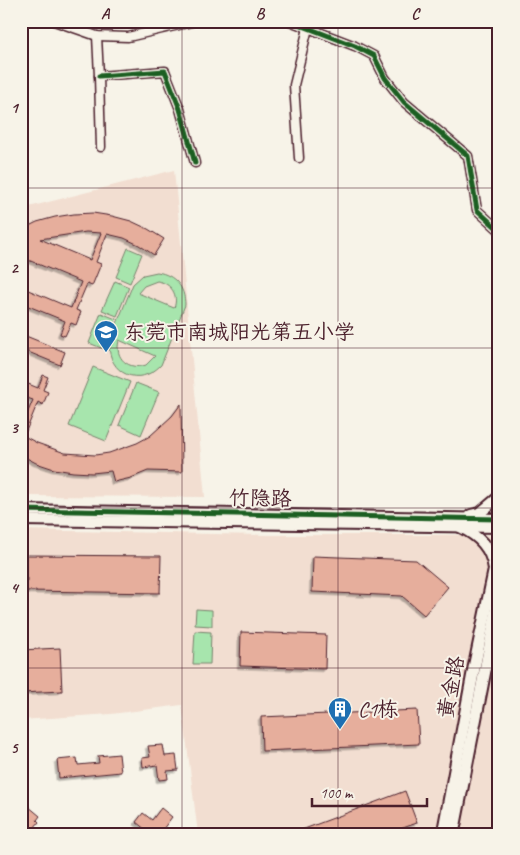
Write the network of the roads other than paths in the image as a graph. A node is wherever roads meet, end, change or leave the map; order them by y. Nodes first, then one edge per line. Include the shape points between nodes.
1 (54, 21) edge
2 (196, 21) edge
3 (290, 21) edge
4 (308, 28) junction
5 (96, 36) junction
6 (100, 76) junction
7 (101, 147) dead end
8 (299, 158) dead end
9 (195, 163) dead end
10 (499, 230) edge
11 (499, 497) edge
12 (21, 510) edge
13 (499, 519) edge
14 (21, 520) edge
15 (458, 522) junction
16 (499, 527) edge
17 (499, 548) edge
18 (494, 571) junction
19 (499, 599) edge
20 (444, 834) edge
21 (453, 834) edge

1 - 5 street
2 - 5 street via 128,37
3 - 4 street
4 - 8 street via 294,85
4 - 10 street via 374,56 385,78 404,102 468,156 477,210
5 - 6 street
6 - 7 street
6 - 9 street via 165,71
11 - 15 street via 480,512
12 - 15 street, 竹隐路
13 - 15 street, 竹隐路
14 - 15 street, 竹隐路
15 - 16 street, 竹隐路
15 - 18 street via 484,543
17 - 18 main road, 黄金路
18 - 20 main road, 黄金路
19 - 21 main road, 黄金路

